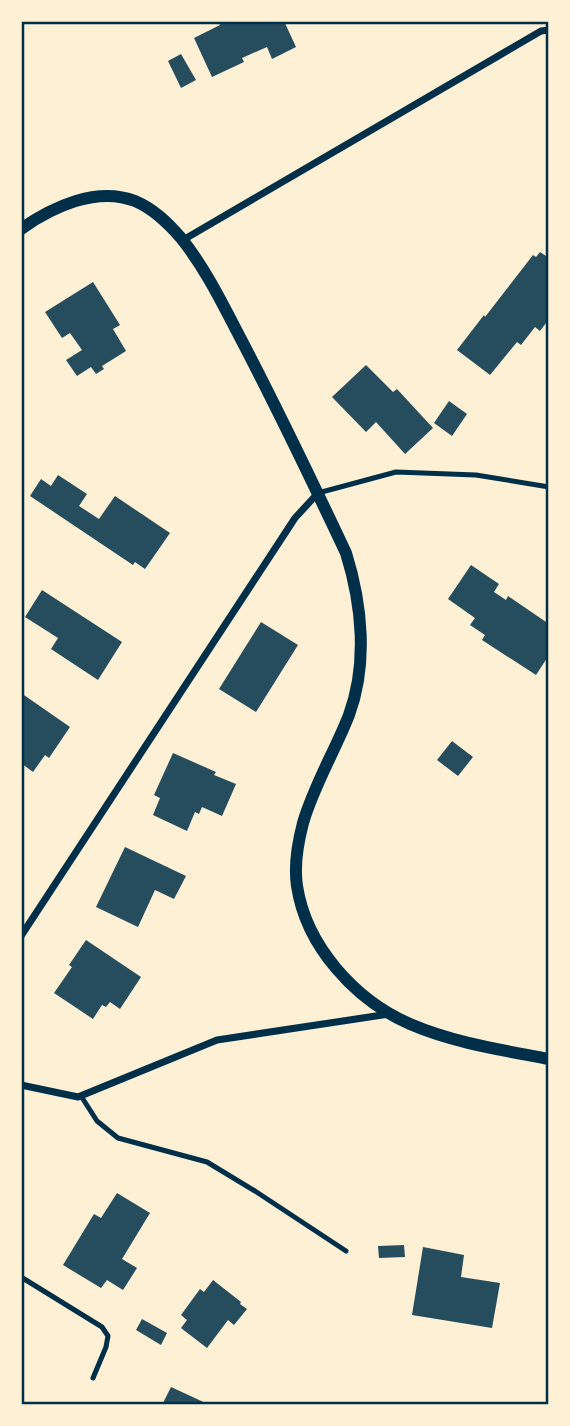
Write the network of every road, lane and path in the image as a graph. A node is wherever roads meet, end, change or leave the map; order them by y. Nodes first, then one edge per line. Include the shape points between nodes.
1 (549, 30) edge
2 (21, 229) edge
3 (183, 240) junction
4 (549, 487) edge
5 (318, 494) junction
6 (21, 936) edge
7 (389, 1014) junction
8 (549, 1059) edge
9 (21, 1085) edge
10 (79, 1096) junction
11 (346, 1251) dead end
12 (21, 1277) edge
13 (93, 1378) dead end

1 - 3 street
2 - 3 street via 58,207 103,196 148,208
3 - 5 street via 215,290
4 - 5 lane via 476,475 396,472
5 - 6 street via 295,518
5 - 7 street via 352,572 360,654 349,713 303,823 297,884 307,923 328,957 357,989
7 - 8 street via 469,1043
7 - 10 street via 217,1040
9 - 10 street
10 - 11 lane via 97,1121 118,1138 207,1162
12 - 13 lane via 102,1327 108,1336

